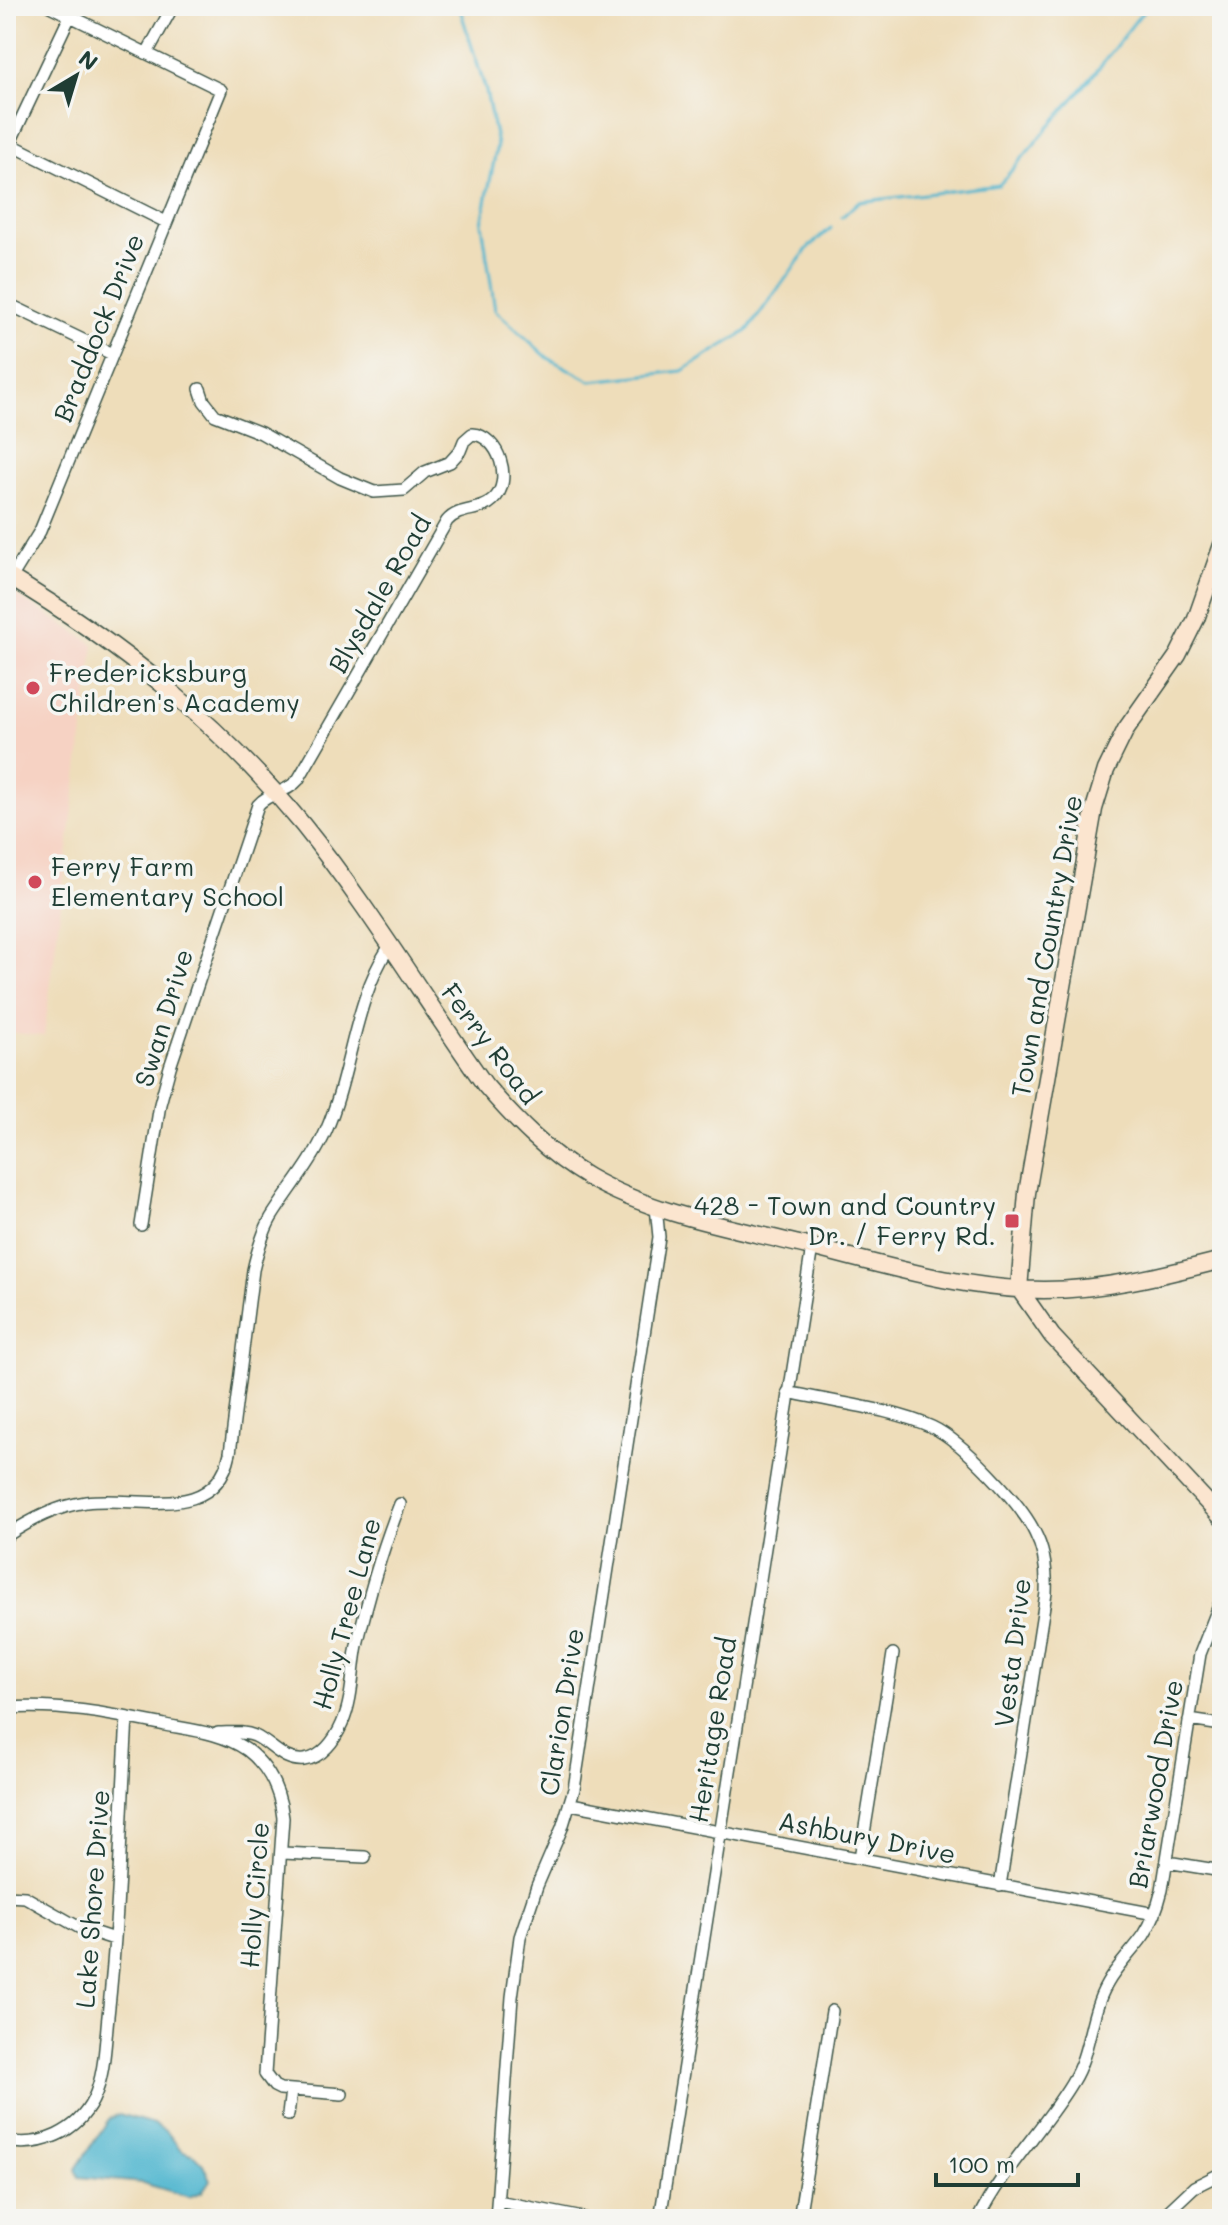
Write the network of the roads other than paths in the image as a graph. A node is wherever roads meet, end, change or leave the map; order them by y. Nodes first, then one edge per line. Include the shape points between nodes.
1 (50, 6) edge
2 (173, 6) edge
3 (70, 16) junction
4 (147, 53) junction
5 (7, 146) edge
6 (166, 222) junction
7 (6, 303) edge
8 (112, 354) junction
9 (200, 389) dead end
10 (1222, 545) edge
11 (8, 577) edge
12 (276, 794) junction
13 (389, 947) junction
14 (656, 1207) junction
15 (141, 1225) dead end
16 (812, 1247) junction
17 (1222, 1260) edge
18 (1019, 1289) junction
19 (788, 1392) junction
20 (400, 1504) dead end
21 (1222, 1518) edge
22 (6, 1536) edge
23 (1222, 1598) edge
24 (893, 1654) dead end
25 (6, 1673) edge
26 (8, 1708) edge
27 (127, 1718) junction
28 (1189, 1720) junction
29 (1222, 1725) edge
30 (210, 1734) junction
31 (571, 1804) junction
32 (719, 1833) junction
33 (283, 1853) junction
34 (365, 1857) dead end
35 (860, 1858) junction
36 (1167, 1862) junction
37 (1222, 1871) edge
38 (1000, 1886) junction
39 (6, 1896) edge
40 (1155, 1914) junction
41 (114, 1939) junction
42 (832, 2011) dead end
43 (291, 2090) junction
44 (342, 2094) dead end
45 (288, 2115) dead end
46 (6, 2141) edge
47 (1222, 2173) edge
48 (498, 2201) junction
49 (496, 2219) edge
50 (588, 2219) edge
51 (660, 2219) edge
52 (799, 2219) edge
53 (978, 2219) edge
54 (1160, 2219) edge

1 - 3 street
2 - 4 street
3 - 4 street
3 - 5 street
4 - 6 street, Braddock Drive via 221,90
5 - 6 street
6 - 8 street, Braddock Drive
7 - 8 street
8 - 11 street, Braddock Drive via 34,542
9 - 12 street, Blysdale Road via 209,409 222,419 261,433 374,492 404,490 425,472 450,462 472,434 488,438 501,464 497,497 447,521 298,780
10 - 18 main road, Town and Country Drive via 1196,619 1178,655 1126,729 1094,809 1027,1193
11 - 12 main road, Ferry Road via 171,689
12 - 13 main road, Ferry Road
12 - 15 street, Swan Drive via 262,800 252,816 170,1067
13 - 14 main road, Ferry Road via 514,1118 587,1177
13 - 22 street via 365,995 327,1130 271,1219 259,1248 224,1472 193,1499 68,1506
14 - 16 main road, Ferry Road
14 - 31 street, Clarion Drive via 659,1237
16 - 18 main road, Ferry Road via 955,1281
16 - 19 street, Heritage Road
17 - 18 main road, Ferry Road via 1114,1285
18 - 21 main road via 1052,1336
19 - 32 street, Heritage Road
19 - 38 street, Vesta Drive via 935,1428 964,1449 1021,1510 1036,1534 1045,1561 1046,1593
20 - 30 street, Holly Tree Lane via 358,1641 347,1711 334,1740 301,1760 284,1756 258,1737
23 - 28 street, Briarwood Drive via 1200,1654
24 - 35 street
25 - 26 street
26 - 27 street via 82,1708
27 - 30 street, Holly Circle
27 - 41 street, Lake Shore Drive
28 - 29 street
28 - 36 street, Briarwood Drive
30 - 33 street, Holly Circle via 245,1748 272,1777 282,1804
31 - 32 street, Ashbury Drive
31 - 48 street, Clarion Drive via 527,1911 518,1949
32 - 35 street, Ashbury Drive
32 - 51 street, Heritage Road
33 - 34 street
33 - 43 street, Holly Circle via 264,2067 274,2086
35 - 38 street, Ashbury Drive
36 - 37 street
36 - 40 street, Briarwood Drive
38 - 40 street, Ashbury Drive
39 - 41 street via 25,1897 80,1928
40 - 53 street, Briarwood Drive via 1104,1989 1072,2084
41 - 46 street, Lake Shore Drive via 101,2078 91,2103 74,2124 48,2139
42 - 52 street
43 - 44 street
43 - 45 street
47 - 54 street via 1194,2187
48 - 49 street, Clarion Drive
48 - 50 street

